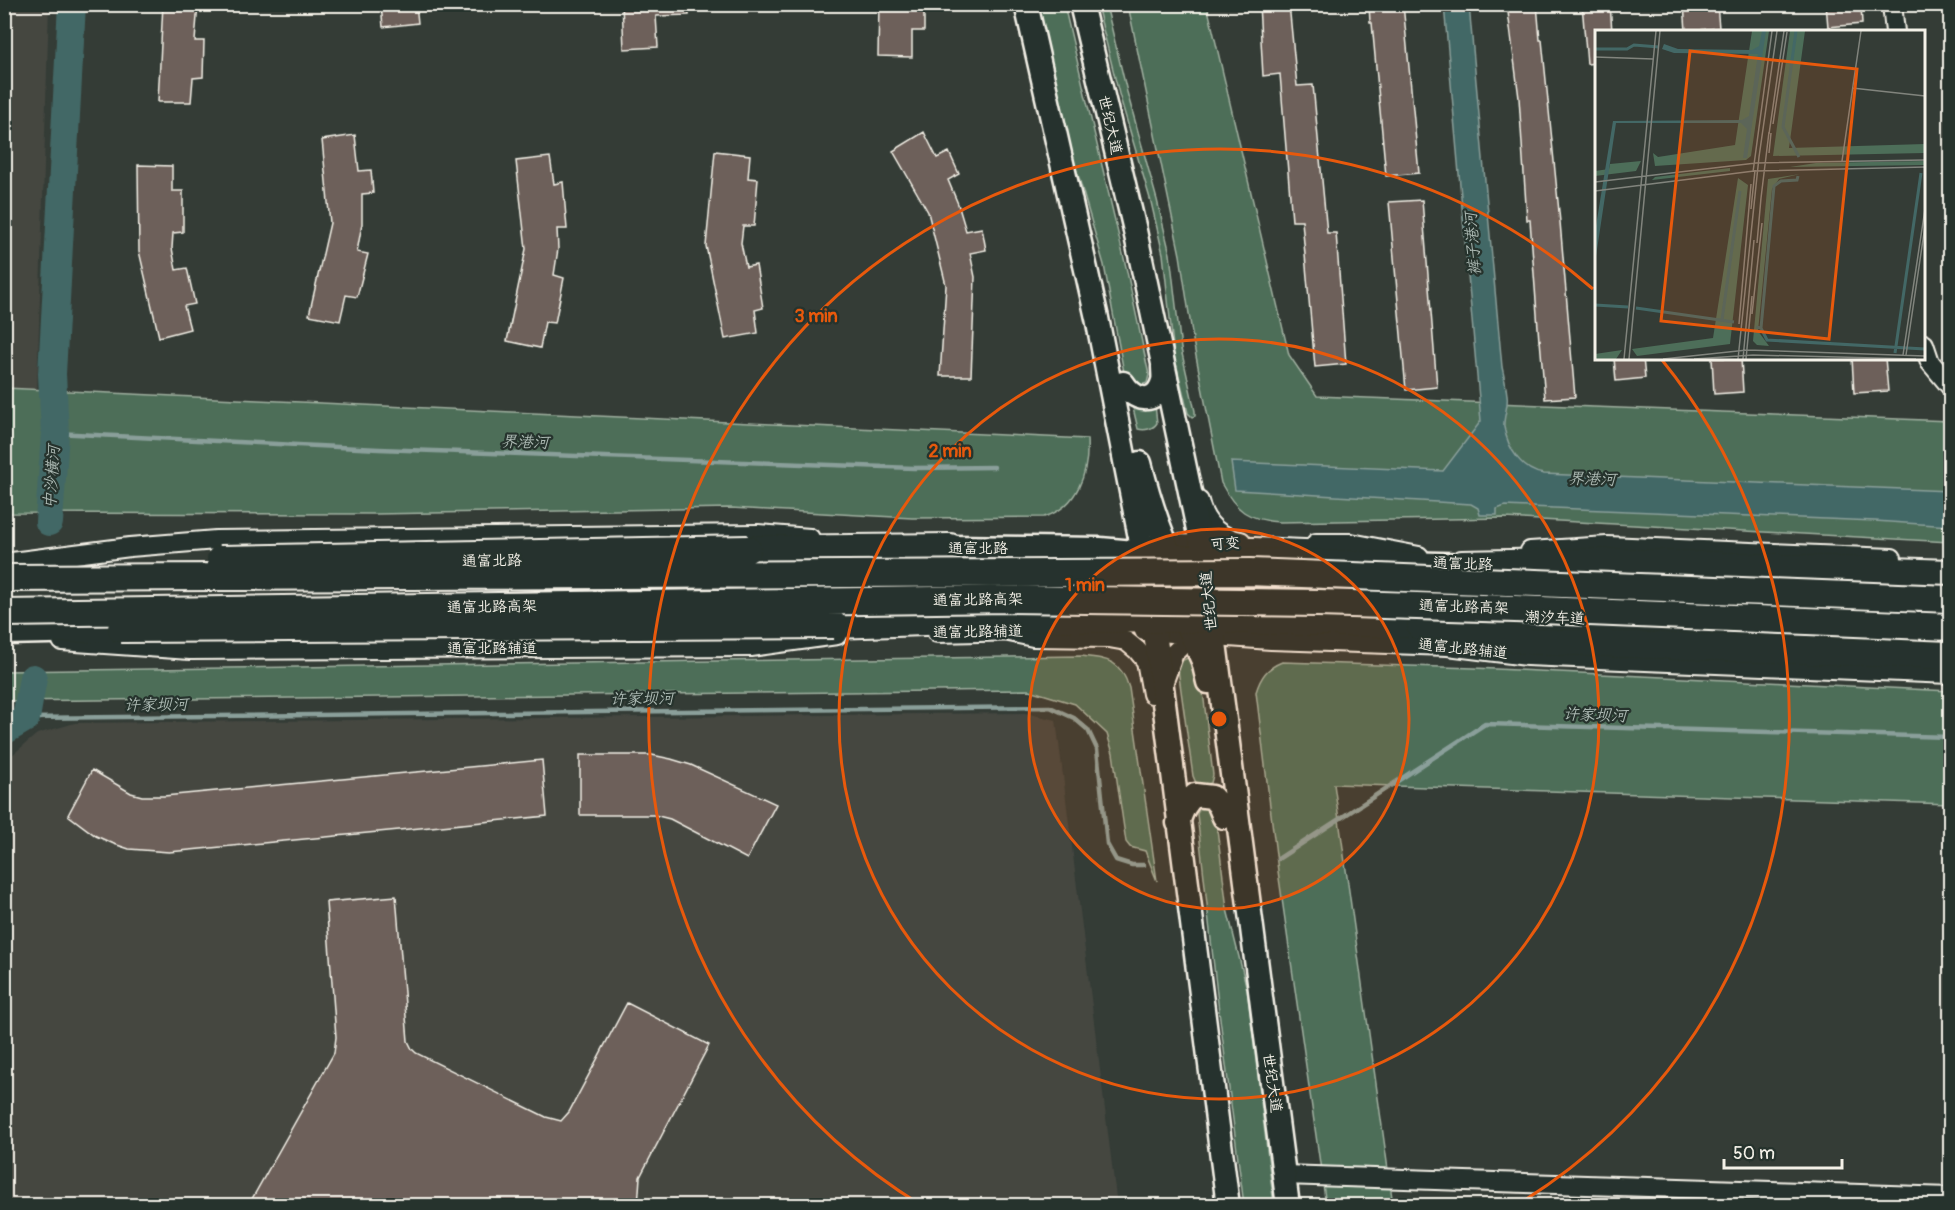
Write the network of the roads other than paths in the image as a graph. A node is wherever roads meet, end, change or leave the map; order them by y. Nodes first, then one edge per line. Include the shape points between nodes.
1 (1026, 4) edge
2 (1081, 4) edge
3 (1892, 4) edge
4 (1895, 30) edge
5 (1062, 163) junction
6 (1156, 329) junction
7 (1925, 349) edge
8 (1163, 363) junction
9 (1123, 383) junction
10 (1950, 386) edge
11 (1248, 542) junction
12 (1050, 544) junction
13 (1099, 545) junction
14 (950, 547) junction
15 (1168, 549) junction
16 (1203, 551) junction
17 (1400, 553) junction
18 (1143, 556) junction
19 (1950, 561) edge
20 (4, 563) edge
21 (1462, 564) junction
22 (4, 568) edge
23 (1950, 573) edge
24 (4, 578) edge
25 (1950, 589) edge
26 (1209, 596) junction
27 (1950, 599) edge
28 (4, 614) edge
29 (4, 621) edge
30 (955, 621) junction
31 (1257, 622) junction
32 (1154, 627) junction
33 (1420, 627) junction
34 (1950, 627) edge
35 (1200, 629) junction
36 (839, 630) junction
37 (1005, 632) junction
38 (1332, 633) junction
39 (1950, 634) edge
40 (4, 635) edge
41 (1109, 638) junction
42 (1950, 641) edge
43 (1950, 656) edge
44 (1950, 674) edge
45 (1162, 689) junction
46 (1177, 814) junction
47 (1224, 817) junction
48 (1269, 1064) junction
49 (1284, 1175) junction
50 (1950, 1197) edge
51 (1811, 1198) edge
52 (1227, 1206) edge
53 (1288, 1206) edge

1 - 5 main road
2 - 6 main road, 世纪大道
3 - 4 street
5 - 9 main road via 1099,269
5 - 18 main road
6 - 8 main road, 世纪大道
6 - 11 street via 1179,406 1205,520 1229,539
7 - 10 street via 1930,362
8 - 9 main road via 1163,381 1150,397 1138,398
8 - 16 main road, 世纪大道
9 - 15 main road via 1150,501
11 - 16 street, 可变
11 - 17 street via 1351,543
12 - 13 main road, 通富北路
12 - 13 main road
12 - 14 main road, 通富北路
12 - 20 street via 838,540 758,534 216,540
13 - 18 main road, 通富北路
14 - 22 highway, bridge via 132,561
14 - 22 main road, 通富北路 via 869,556
15 - 16 main road, 通富北路
15 - 18 main road, 通富北路
15 - 26 main road via 1188,579
16 - 17 street
16 - 21 main road, 通富北路
16 - 26 main road, 世纪大道
17 - 19 street via 1463,555 1607,546
17 - 21 street
18 - 32 main road
18 - 35 main road via 1156,579
21 - 23 highway via 1607,561
21 - 25 main road, 通富北路
24 - 27 highway, 通富北路高架, bridge via 1250,572
26 - 31 main road
26 - 35 main road, 世纪大道
28 - 34 highway, 通富北路高架, bridge via 1008,599 1341,604
29 - 36 highway, bridge via 82,630
30 - 32 main road
30 - 36 highway
30 - 37 street
30 - 40 main road via 869,613
31 - 35 main road
31 - 35 street, 潮汐车道
31 - 38 main road
31 - 38 main road
31 - 39 street, 潮汐车道 via 1319,610
32 - 35 main road
32 - 37 street, 通富北路辅道
32 - 41 street
32 - 45 main road
33 - 38 main road
33 - 42 main road via 1478,620
33 - 43 highway via 1528,641
35 - 45 street via 1174,653
35 - 47 main road
35 - 48 main road, 世纪大道
36 - 37 street, 通富北路辅道
36 - 40 street, 通富北路辅道 via 751,647 214,650
37 - 41 street via 1032,637
38 - 44 street, 通富北路辅道 via 1527,656
41 - 46 street via 1126,641 1146,661 1159,748
45 - 46 main road
46 - 47 main road via 1195,795 1212,797
46 - 52 main road
47 - 48 main road via 1237,929
48 - 49 main road, 世纪大道
49 - 51 street
49 - 53 main road, 世纪大道
50 - 51 street

